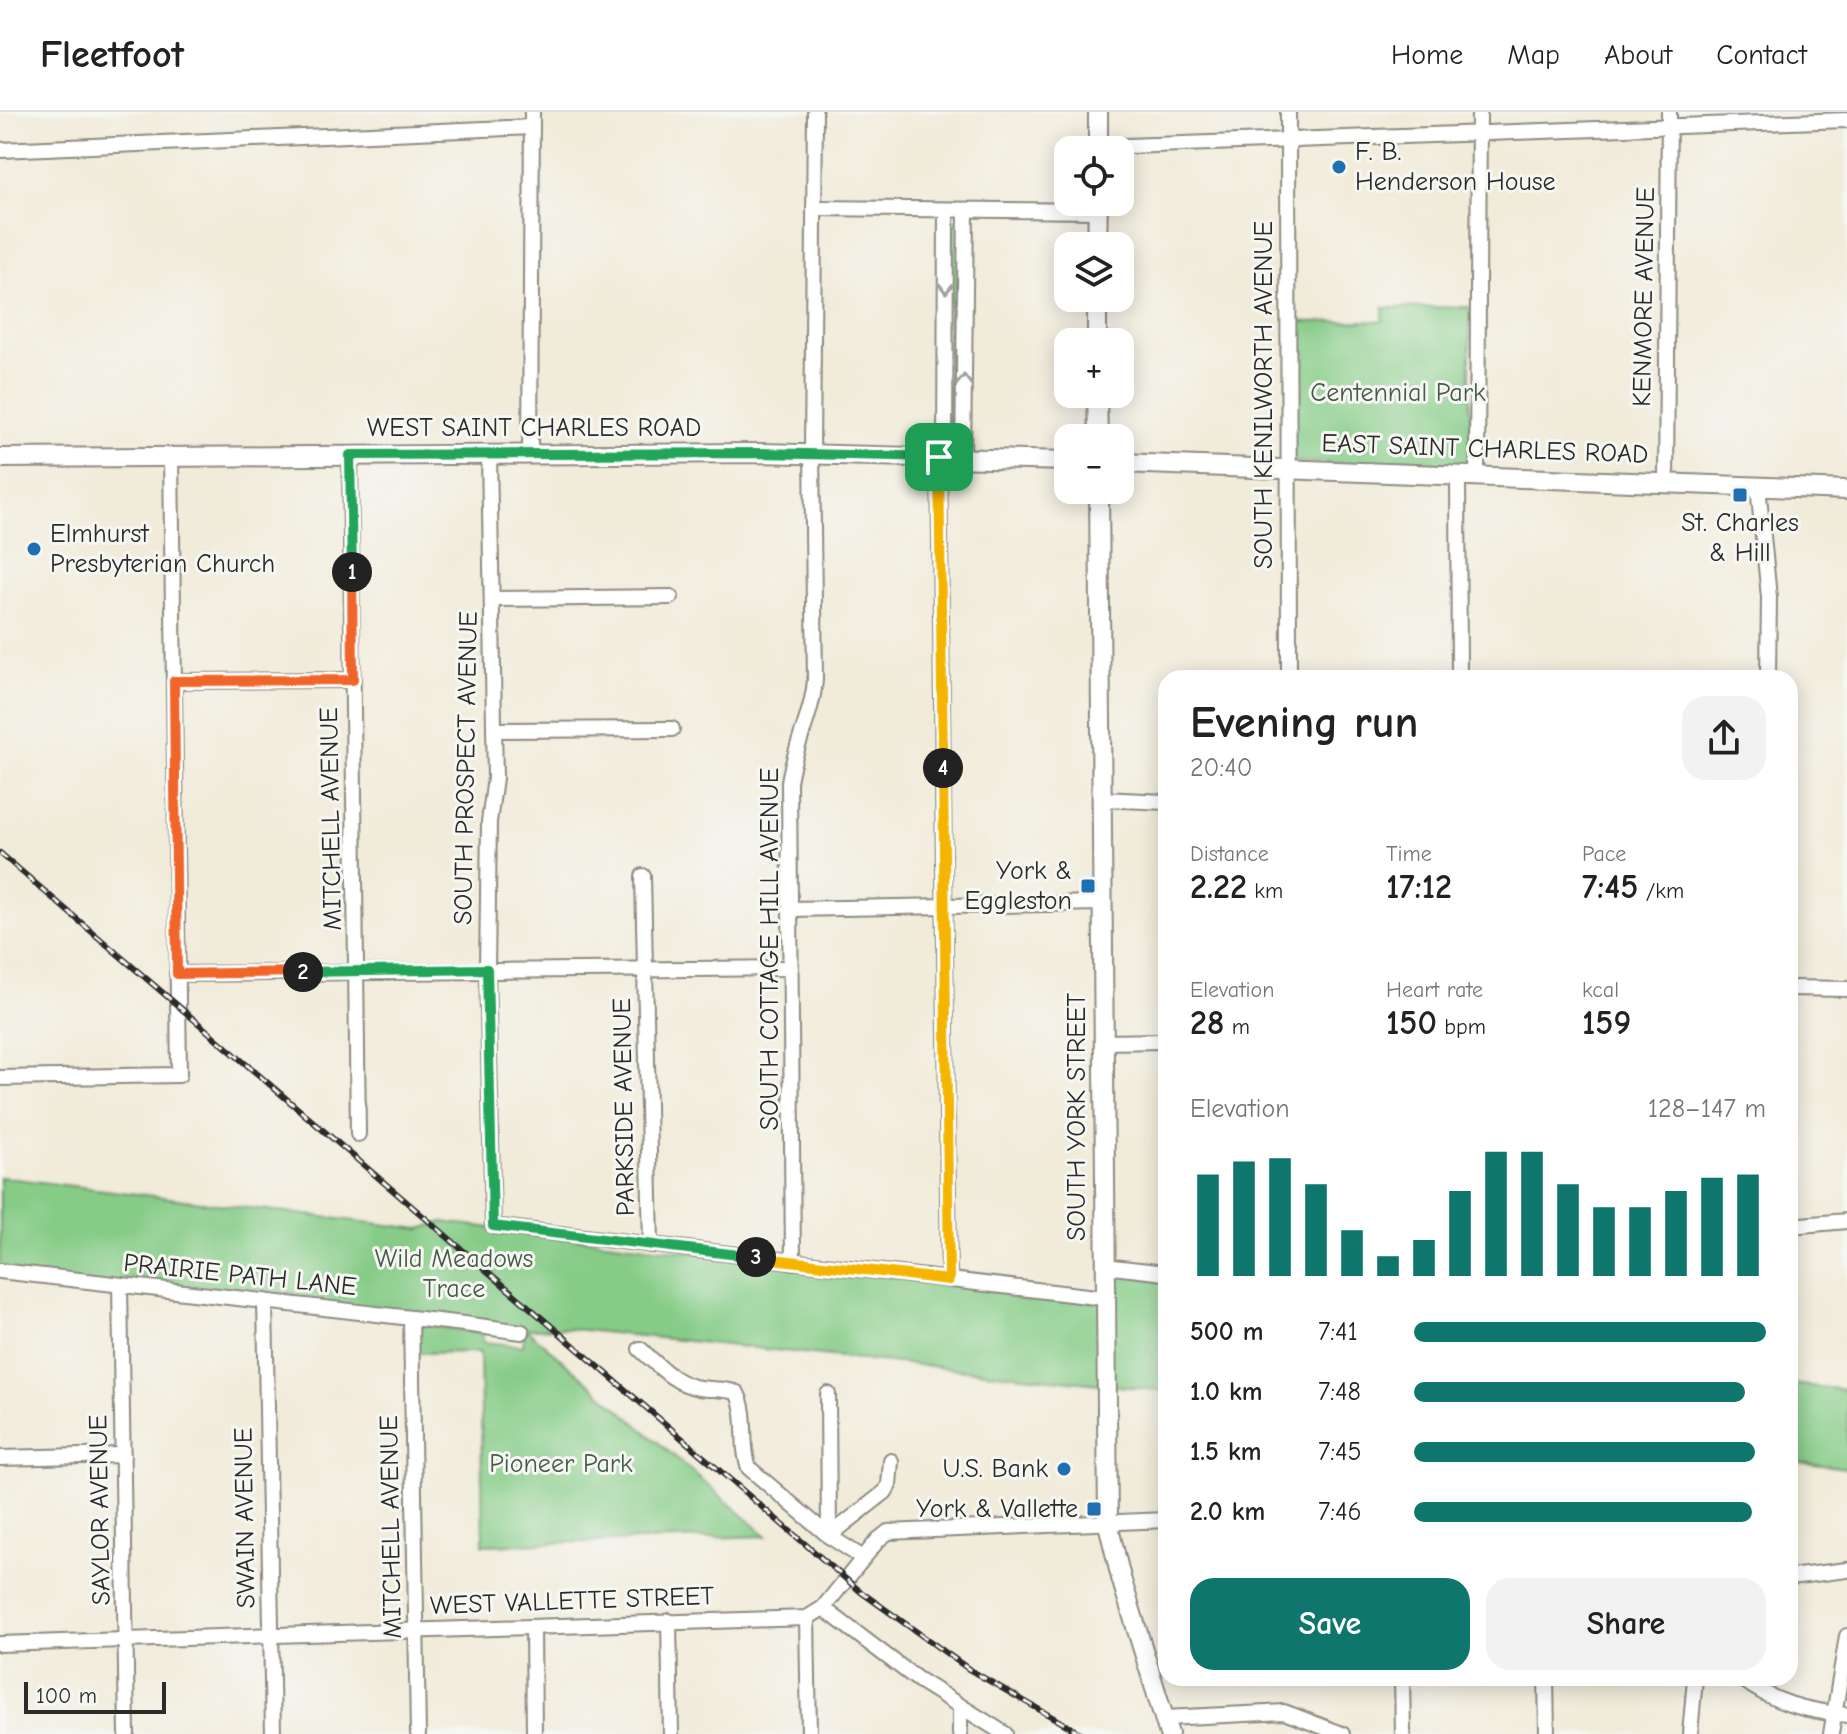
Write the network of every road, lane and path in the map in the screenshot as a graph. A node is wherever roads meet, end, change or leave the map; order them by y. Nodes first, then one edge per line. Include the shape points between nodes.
1 (815, 112) edge
2 (1098, 112) edge
3 (1288, 112) edge
4 (1479, 112) edge
5 (532, 119) edge
6 (1669, 119) edge
7 (1847, 120) edge
8 (1479, 133) junction
9 (1098, 136) edge
10 (1287, 140) junction
11 (1134, 147) edge
12 (0, 150) edge
13 (814, 208) junction
14 (1054, 208) edge
15 (946, 210) junction
16 (966, 210) junction
17 (812, 453) junction
18 (530, 454) junction
19 (350, 455) junction
20 (489, 455) junction
21 (171, 456) junction
22 (949, 457) junction
23 (0, 458) edge
24 (1054, 461) edge
25 (1134, 463) edge
26 (1287, 467) junction
27 (1458, 474) junction
28 (1477, 475) junction
29 (1666, 483) junction
30 (1758, 486) junction
31 (1847, 490) edge
32 (1099, 504) edge
33 (671, 597) dead end
34 (492, 599) junction
35 (1289, 670) edge
36 (1459, 670) edge
37 (1768, 670) edge
38 (353, 680) junction
39 (174, 681) junction
40 (672, 729) dead end
41 (494, 730) junction
42 (1101, 799) junction
43 (1158, 802) edge
44 (643, 876) dead end
45 (1102, 903) junction
46 (945, 907) junction
47 (790, 909) junction
48 (645, 968) junction
49 (791, 968) junction
50 (487, 969) junction
51 (357, 971) junction
52 (177, 974) junction
53 (1798, 988) edge
54 (1847, 989) edge
55 (1158, 1041) edge
56 (1102, 1042) junction
57 (0, 1078) edge
58 (358, 1134) dead end
59 (1847, 1221) edge
60 (1798, 1225) edge
61 (651, 1245) junction
62 (793, 1262) junction
63 (1104, 1266) junction
64 (0, 1271) edge
65 (1158, 1272) edge
66 (949, 1280) junction
67 (120, 1285) junction
68 (1104, 1298) junction
69 (265, 1301) junction
70 (411, 1318) junction
71 (522, 1332) dead end
72 (640, 1349) dead end
73 (828, 1394) dead end
74 (123, 1455) junction
75 (0, 1458) edge
76 (891, 1461) dead end
77 (1158, 1521) edge
78 (1108, 1524) junction
79 (829, 1536) junction
80 (863, 1558) junction
81 (1847, 1570) edge
82 (1798, 1576) edge
83 (823, 1608) junction
84 (807, 1618) junction
85 (669, 1621) junction
86 (533, 1627) junction
87 (417, 1631) junction
88 (271, 1635) junction
89 (1847, 1636) edge
90 (126, 1640) junction
91 (0, 1644) edge
92 (1402, 1686) edge
93 (1546, 1686) edge
94 (1694, 1686) edge
95 (1753, 1686) edge
96 (960, 1707) junction
97 (1840, 1714) edge
98 (1167, 1726) edge
99 (127, 1734) edge
100 (273, 1734) edge
101 (418, 1734) edge
102 (534, 1734) edge
103 (671, 1734) edge
104 (809, 1734) edge
105 (960, 1734) edge
106 (1005, 1734) edge
107 (1342, 1734) edge
108 (1403, 1734) edge
109 (1547, 1734) edge
110 (1690, 1734) edge
111 (1831, 1734) edge

1 - 13 street, SOUTH COTTAGE HILL AVENUE
2 - 9 main road
3 - 10 street, SOUTH KENILWORTH AVENUE
4 - 8 street
5 - 12 street
5 - 18 street
6 - 7 street
6 - 8 street
6 - 29 street, KENMORE AVENUE
8 - 10 street
8 - 28 street
10 - 11 street
10 - 26 street, SOUTH KENILWORTH AVENUE
13 - 15 street
13 - 17 street, SOUTH COTTAGE HILL AVENUE
14 - 16 street
15 - 16 street
15 -> 22 street
22 -> 16 street
17 - 18 main road, WEST SAINT CHARLES ROAD
17 - 22 main road, WEST SAINT CHARLES ROAD
17 - 47 street, SOUTH COTTAGE HILL AVENUE via 815,680 789,782
18 - 20 main road, WEST SAINT CHARLES ROAD
19 - 20 main road, WEST SAINT CHARLES ROAD
19 - 21 main road, WEST SAINT CHARLES ROAD
19 - 38 street, MITCHELL AVENUE
20 - 34 street, SOUTH PROSPECT AVENUE
21 - 23 main road, WEST SAINT CHARLES ROAD
21 - 39 street
22 - 24 main road, WEST SAINT CHARLES ROAD
22 - 46 street
25 - 26 main road, EAST SAINT CHARLES ROAD
26 - 27 main road, EAST SAINT CHARLES ROAD
26 - 35 street, SOUTH KENILWORTH AVENUE
27 - 28 main road, EAST SAINT CHARLES ROAD
27 - 36 street
28 - 29 main road, EAST SAINT CHARLES ROAD
29 - 30 main road, EAST SAINT CHARLES ROAD
30 - 31 main road, EAST SAINT CHARLES ROAD
30 - 37 street via 1769,597
32 - 42 main road, SOUTH YORK STREET
33 - 34 street
34 - 41 street, SOUTH PROSPECT AVENUE
38 - 39 street
38 - 51 street, MITCHELL AVENUE
39 - 52 street
40 - 41 street
41 - 50 street, SOUTH PROSPECT AVENUE
42 - 43 street
42 - 45 main road, SOUTH YORK STREET
44 - 48 street, PARKSIDE AVENUE
45 - 46 street
45 - 56 main road, SOUTH YORK STREET
46 - 47 street
46 - 66 street
47 - 49 street, SOUTH COTTAGE HILL AVENUE
48 - 49 street
48 - 50 street
48 - 61 street, PARKSIDE AVENUE
49 - 62 street, SOUTH COTTAGE HILL AVENUE
50 - 51 street
50 - 61 street, SOUTH PROSPECT AVENUE via 493,1226
51 - 52 street
51 - 58 street, MITCHELL AVENUE
52 - 57 street via 179,1075
53 - 54 street
55 - 56 street
56 - 63 main road, SOUTH YORK STREET
59 - 60 street
61 - 62 street
62 - 66 street
63 - 65 street
63 - 68 main road, SOUTH YORK STREET
64 - 67 street, PRAIRIE PATH LANE
66 - 68 street
67 - 69 street, PRAIRIE PATH LANE
67 - 74 street, SAYLOR AVENUE
68 - 78 main road, SOUTH YORK STREET
69 - 70 street, PRAIRIE PATH LANE
69 - 88 street, SWAIN AVENUE
70 - 71 street, PRAIRIE PATH LANE
70 - 87 street, MITCHELL AVENUE
72 - 79 street via 678,1382 737,1393 749,1468
73 - 79 street
74 - 75 street
74 - 90 street, SAYLOR AVENUE
76 - 79 street via 885,1492
77 - 78 street
78 - 80 street via 888,1532
78 - 98 main road, SOUTH YORK STREET
79 - 80 street
80 - 83 street
81 - 82 street
83 - 84 street
83 - 96 street
84 - 85 street, WEST VALLETTE STREET
84 - 104 street
85 - 86 street, WEST VALLETTE STREET
85 - 103 street
86 - 87 street, WEST VALLETTE STREET
86 - 102 street
87 - 88 street, WEST VALLETTE STREET
87 - 101 street, MITCHELL AVENUE
88 - 90 street, WEST VALLETTE STREET
88 - 100 street, SWAIN AVENUE
89 - 97 street
90 - 91 street, WEST VALLETTE STREET
90 - 99 street, SAYLOR AVENUE
92 - 108 street
93 - 109 street
94 - 110 street
95 - 97 street via 1787,1704
96 - 105 street
96 - 106 street
97 - 111 street
98 - 107 street via 1284,1712

